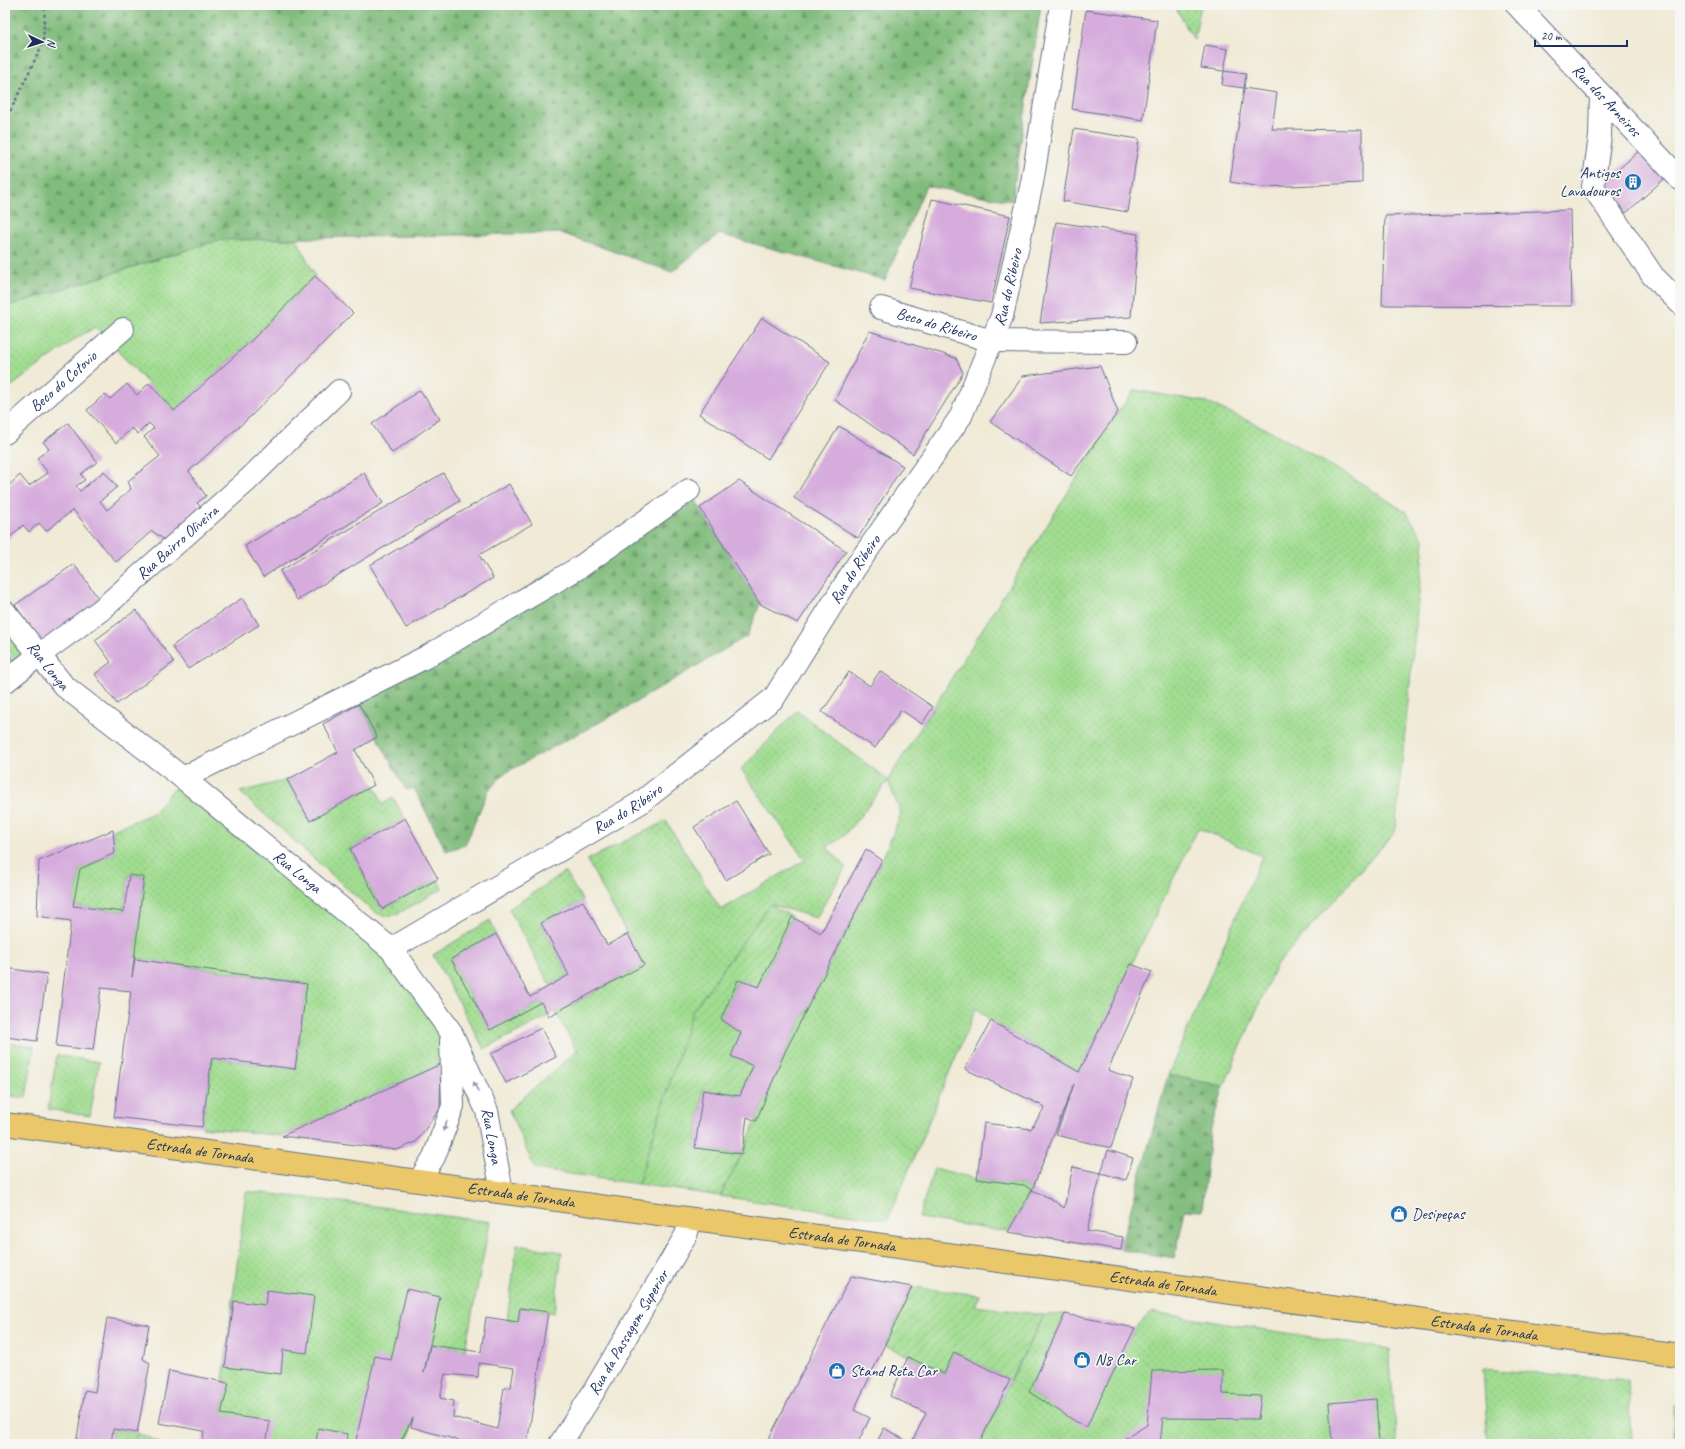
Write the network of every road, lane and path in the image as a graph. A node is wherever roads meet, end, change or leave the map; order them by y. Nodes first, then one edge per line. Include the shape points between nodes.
1 (45, 5) edge
2 (1061, 5) edge
3 (1517, 5) edge
4 (1602, 95) junction
5 (5, 122) edge
6 (1680, 179) edge
7 (1680, 303) edge
8 (881, 308) dead end
9 (123, 329) dead end
10 (992, 341) junction
11 (1126, 342) dead end
12 (339, 391) dead end
13 (5, 433) edge
14 (689, 490) dead end
15 (5, 612) edge
16 (39, 654) junction
17 (5, 682) edge
18 (183, 778) junction
19 (390, 949) junction
20 (451, 1032) junction
21 (5, 1124) edge
22 (419, 1181) junction
23 (502, 1192) junction
24 (691, 1218) junction
25 (1680, 1355) edge
26 (560, 1444) edge

1 - 5 path via 43,43
2 - 10 street, Rua do Ribeiro via 1032,183 1002,316
3 - 4 street, Rua dos Arneiros
4 - 6 street, Rua dos Arneiros
4 - 7 street via 1594,187 1653,276
8 - 10 street, Beco do Ribeiro
9 - 13 street, Beco do Cotovio
10 - 11 street, Beco do Ribeiro
10 - 19 street, Rua do Ribeiro via 961,416 855,568 774,698 640,803
12 - 16 street, Rua Bairro Oliveira via 248,480 101,610
14 - 18 street via 575,570 428,656
15 - 16 street, Rua Longa
16 - 17 street, Rua Bairro Oliveira
16 - 18 street, Rua Longa via 64,686
18 - 19 street, Rua Longa
19 - 20 street, Rua Longa
20 -> 22 street via 452,1106 434,1157
23 -> 20 street, Rua Longa via 487,1111
21 - 22 main road, Estrada de Tornada
22 - 23 main road, Estrada de Tornada
23 - 24 main road, Estrada de Tornada
24 - 25 main road, Estrada de Tornada
24 - 26 street, Rua da Passagem Superior via 686,1235

